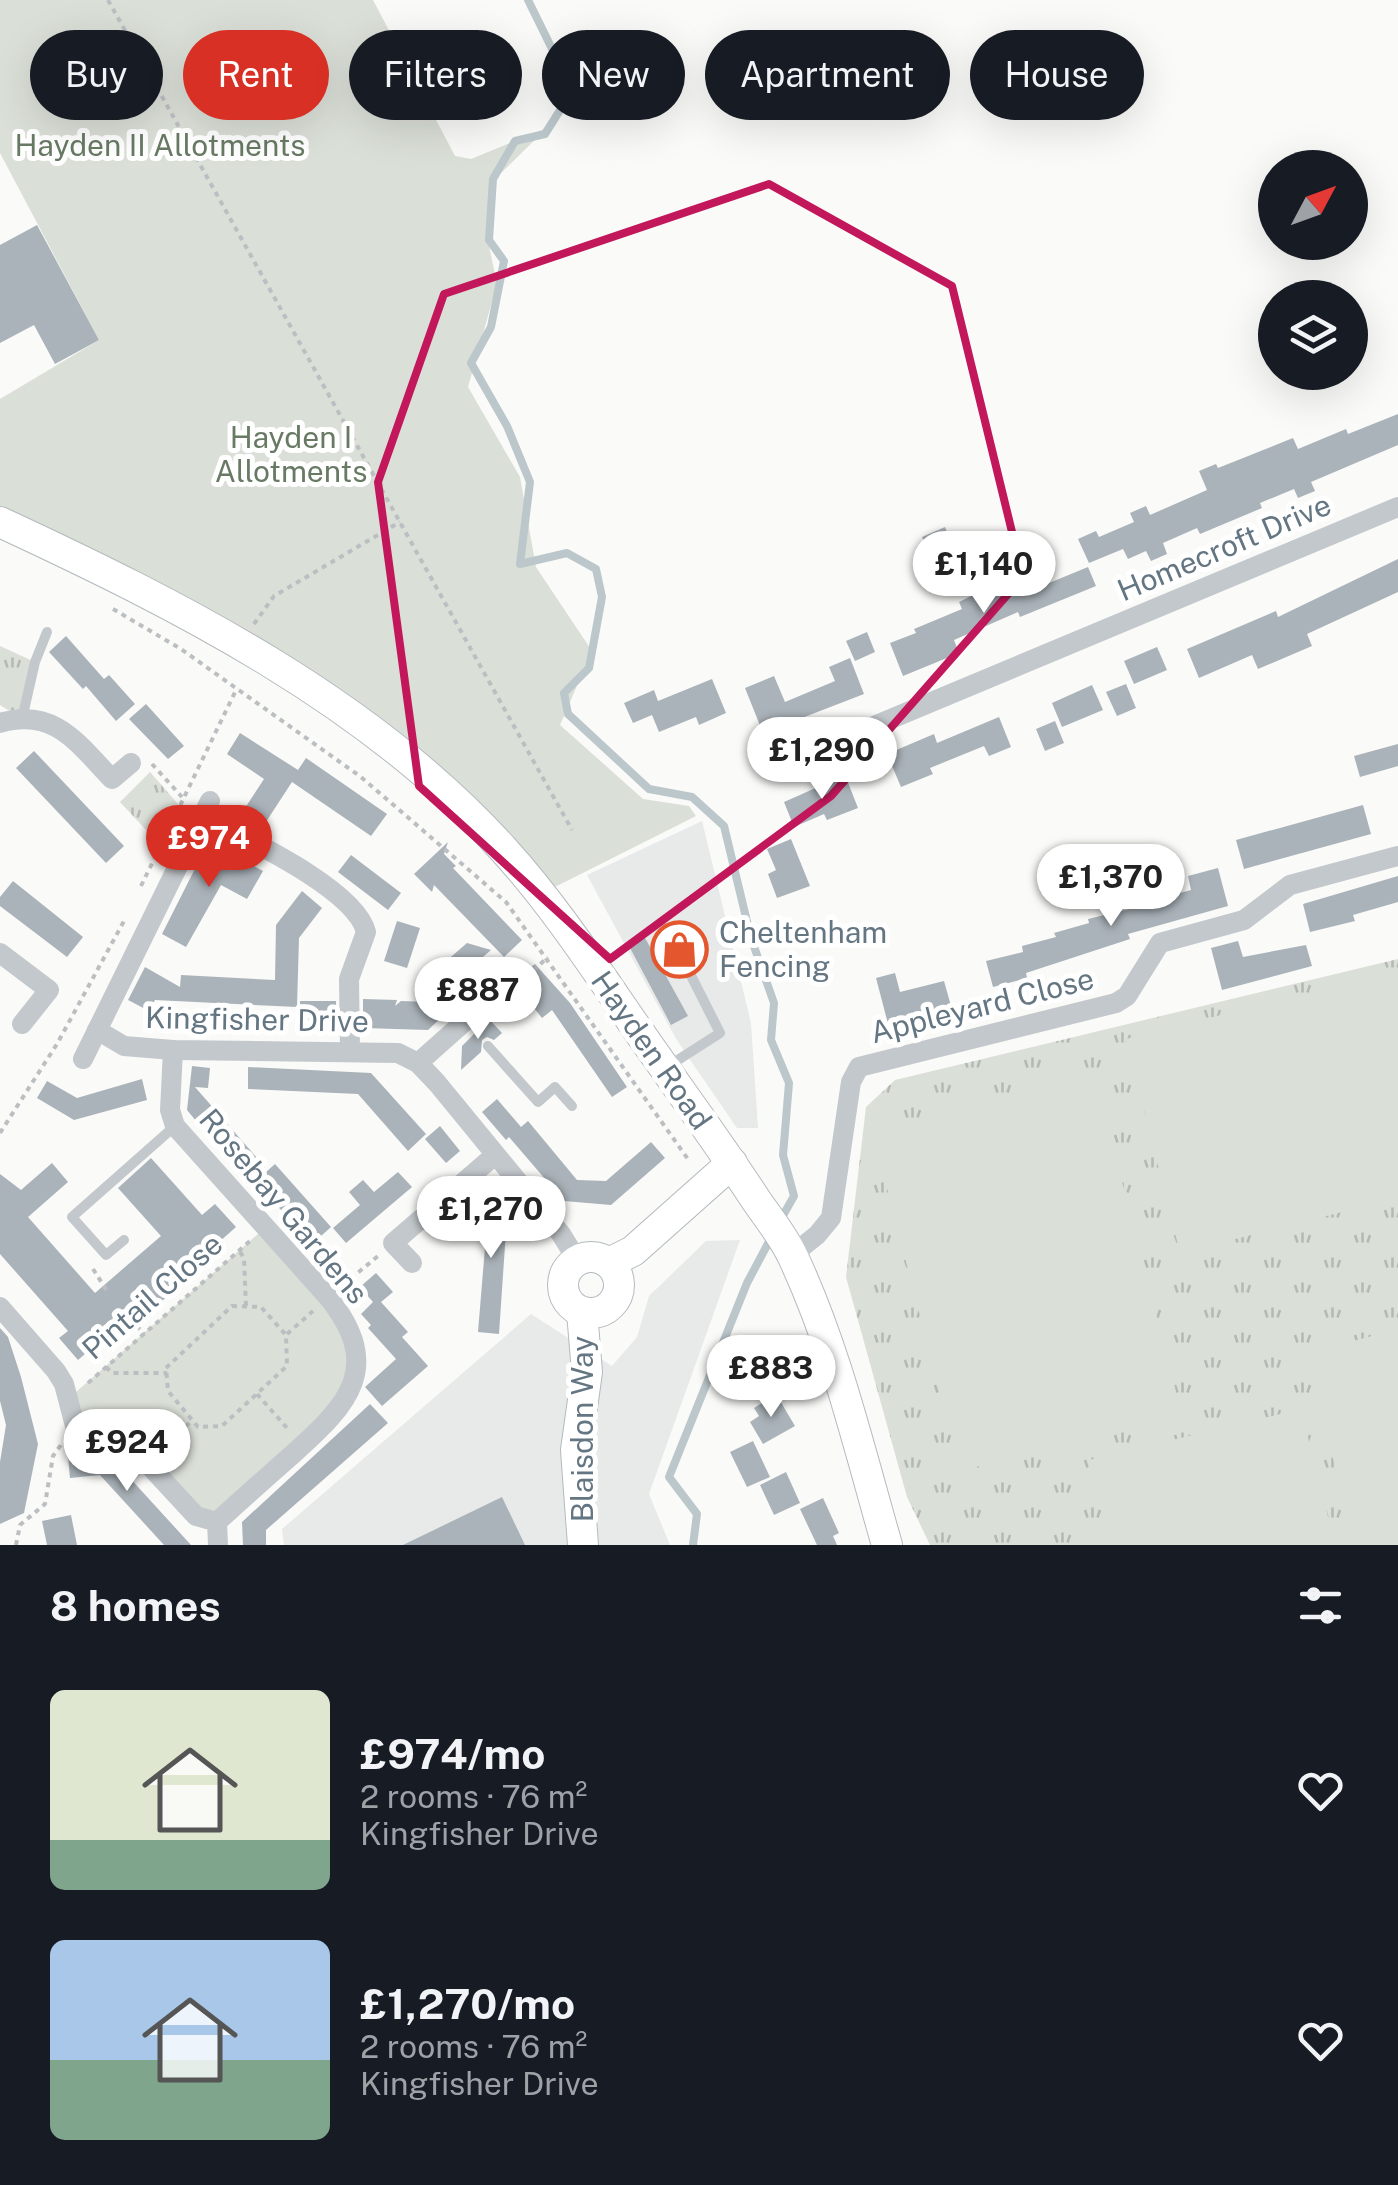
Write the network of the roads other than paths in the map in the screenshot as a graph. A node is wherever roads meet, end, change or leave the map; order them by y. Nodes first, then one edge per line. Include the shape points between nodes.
1 (1398, 507) edge
2 (0, 522) edge
3 (47, 632) dead end
4 (22, 719) junction
5 (0, 723) edge
6 (796, 759) dead end
7 (132, 763) road end
8 (1398, 856) edge
9 (667, 928) dead end
10 (0, 953) edge
11 (490, 999) road end
12 (22, 1024) dead end
13 (97, 1030) junction
14 (488, 1046) dead end
15 (174, 1050) junction
16 (350, 1051) junction
17 (83, 1058) dead end
18 (418, 1063) junction
19 (664, 1068) junction
20 (572, 1106) dead end
21 (175, 1126) junction
22 (495, 1155) junction
23 (732, 1163) junction
24 (124, 1240) dead end
25 (789, 1249) junction
26 (577, 1260) junction
27 (610, 1263) junction
28 (412, 1264) dead end
29 (0, 1307) edge
30 (582, 1312) junction
31 (217, 1522) junction
32 (218, 1545) edge
33 (584, 1545) edge
34 (887, 1545) edge

1 - 6 street, Homecroft Drive
2 - 19 main road, Hayden Road via 143,591 379,735 466,810 541,894
3 - 4 lane
4 - 5 street
4 - 7 street via 63,729 112,780
8 - 25 street, Appleyard Close via 1290,885 1244,920 1160,943 1116,1003 859,1067 831,1218 817,1235
9 - 19 lane via 720,1033
10 - 12 street via 48,990
11 - 18 street via 470,1026
13 - 15 street, Kingfisher Drive via 124,1046
13 - 16 street, Kingfisher Drive via 207,809 323,882 359,913 366,932 350,972
13 - 17 street, Kingfisher Drive
14 - 20 lane via 538,1102 555,1087
15 - 16 street, Kingfisher Drive
15 - 21 street, Rosebay Gardens
16 - 18 street, Kingfisher Drive via 398,1053
18 - 22 street
19 - 23 main road, Hayden Road
21 - 24 lane via 72,1217 106,1255
21 - 31 street, Rosebay Gardens via 328,1297 352,1336 356,1363 342,1407
22 - 26 street
22 - 28 street via 393,1243
23 - 25 main road, Hayden Road
23 - 27 main road via 633,1251
25 - 34 main road, Hayden Road via 836,1367
26 - 27 main road
26 - 30 main road via 566,1272 564,1294
27 - 30 main road via 618,1274 616,1299 598,1313
29 - 31 street via 56,1371 75,1426 124,1442 196,1516
30 - 33 main road, Blaisdon Way via 587,1372 576,1450
31 - 32 street

